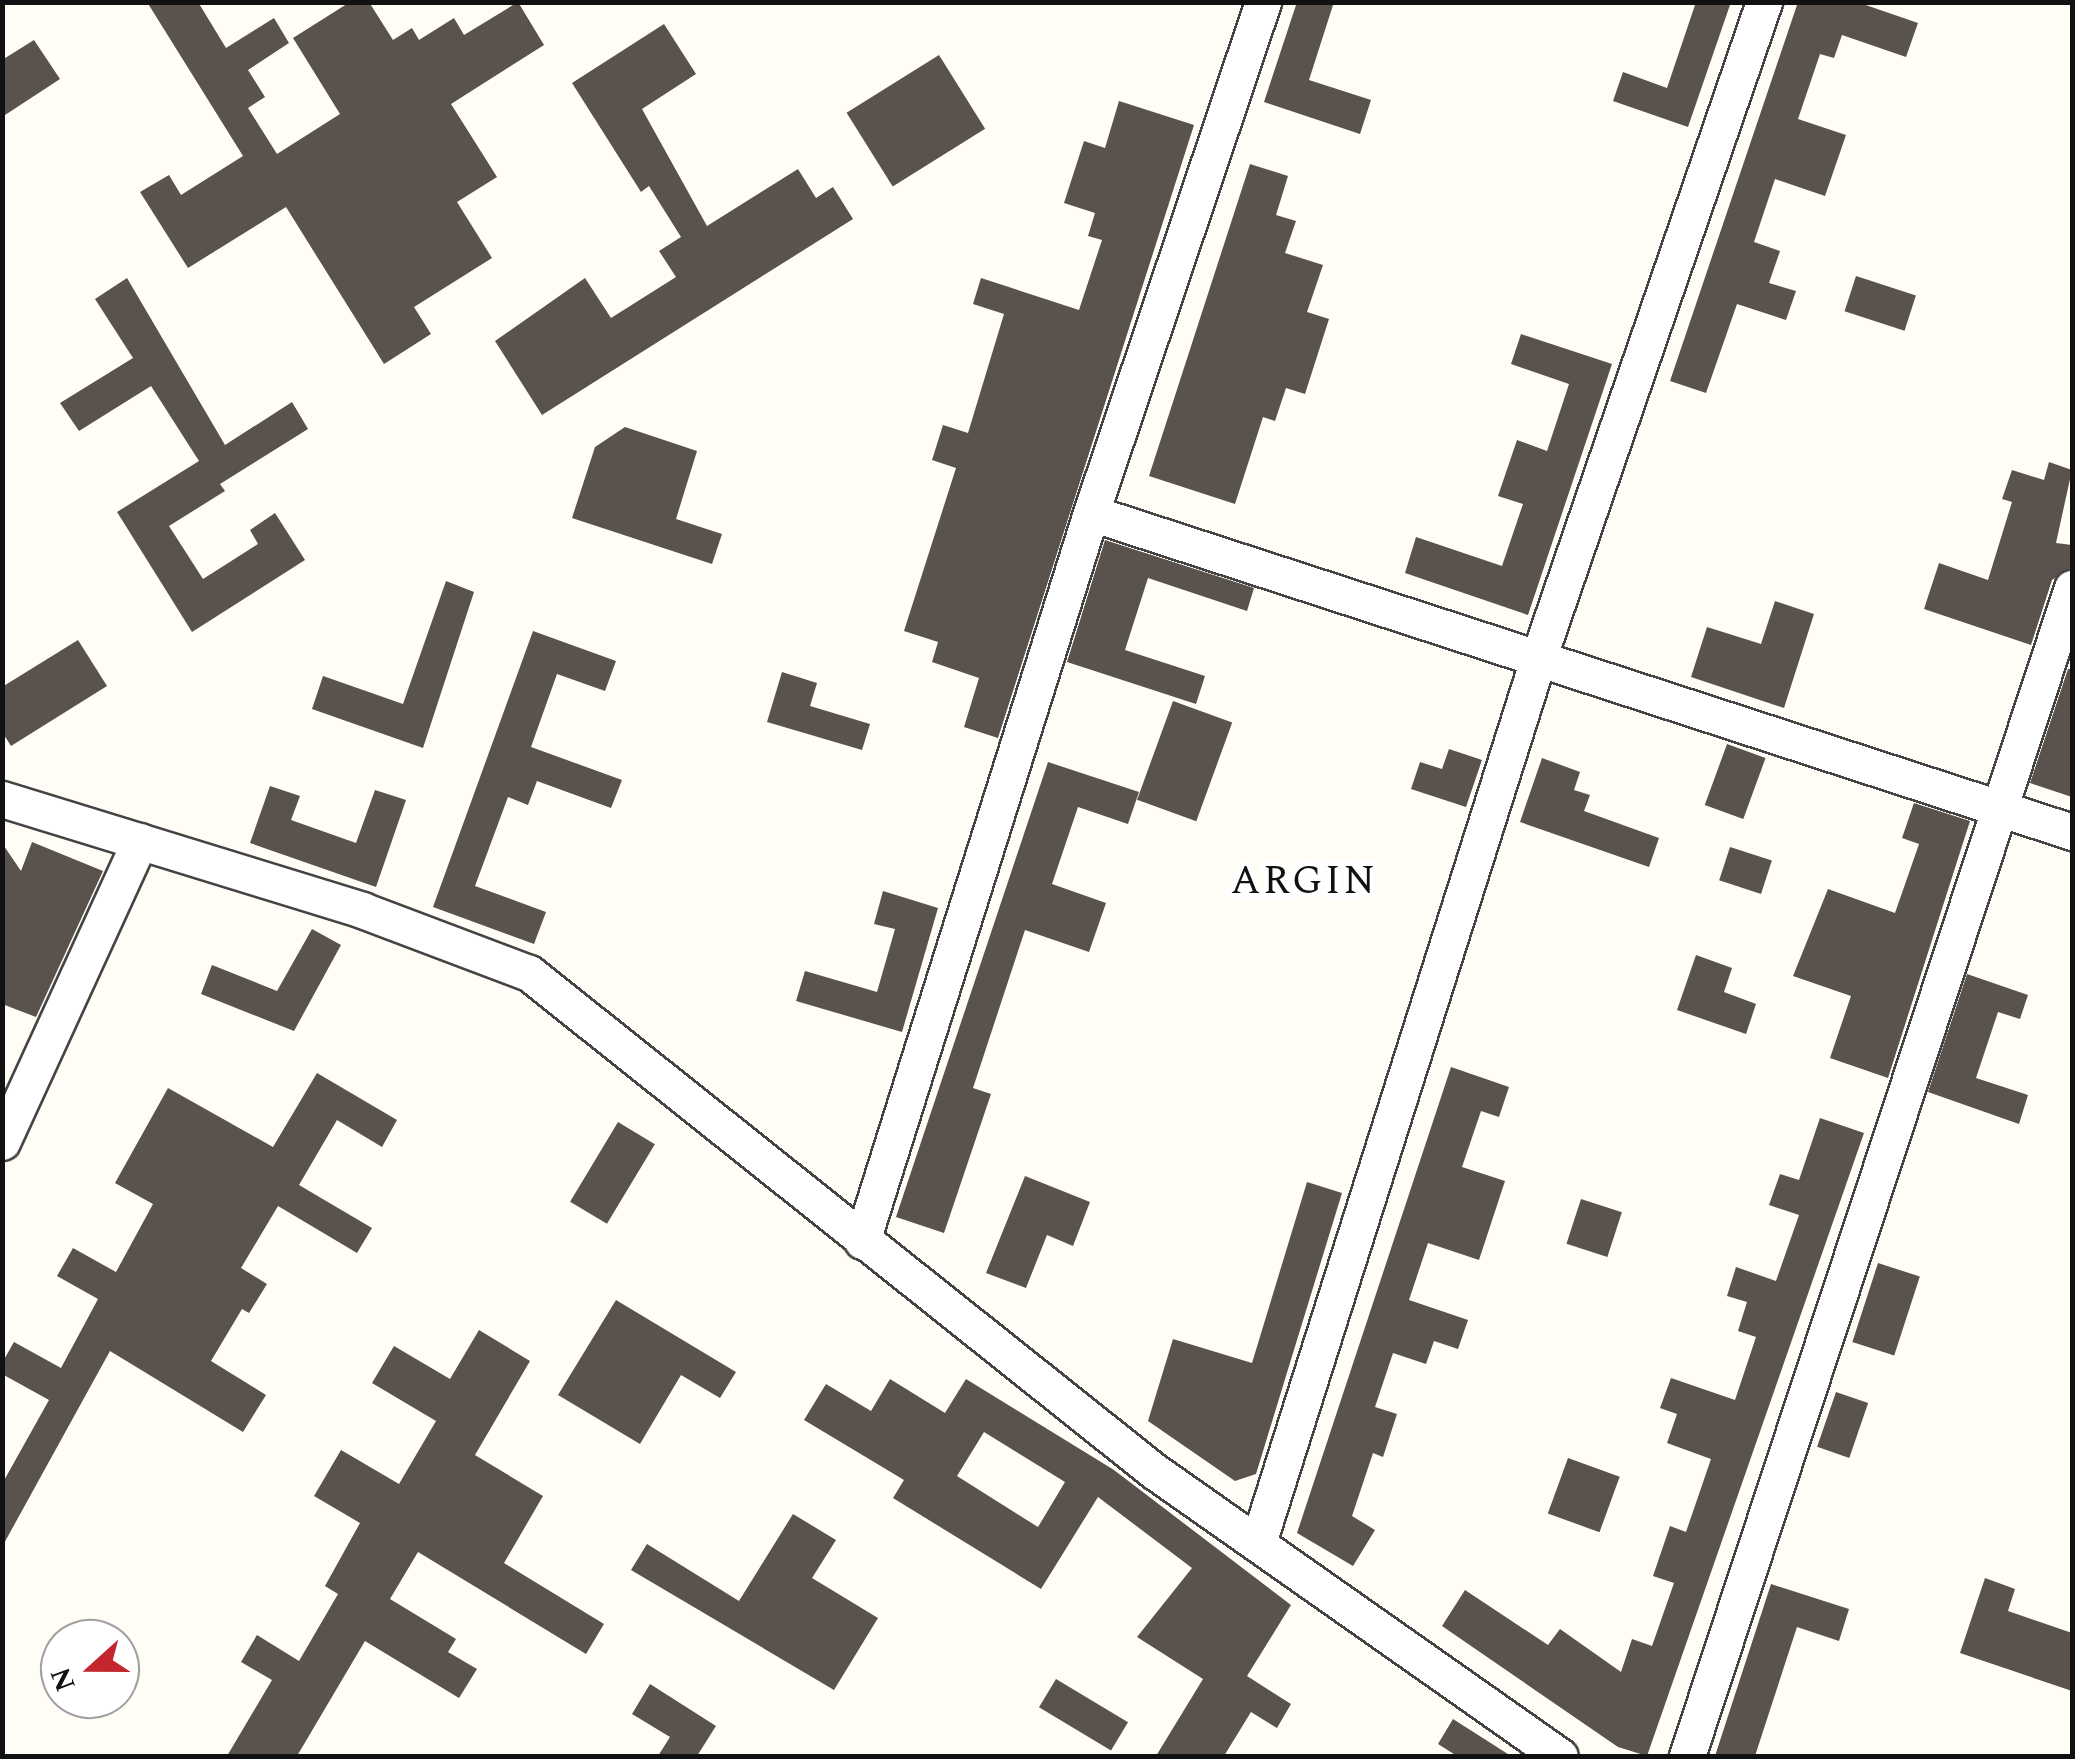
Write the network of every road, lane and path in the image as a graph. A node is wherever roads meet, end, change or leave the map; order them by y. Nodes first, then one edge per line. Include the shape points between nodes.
1 (1263, 2) edge
2 (1764, 2) edge
3 (1091, 513) junction
4 (2072, 588) edge
5 (1538, 659) junction
6 (2, 799) edge
7 (2001, 810) junction
8 (2072, 832) edge
9 (140, 842) junction
10 (2, 1142) edge
11 (862, 1241) junction
12 (1258, 1543) junction
13 (1560, 1756) edge
14 (1686, 1756) edge

1 - 3 street
2 - 5 street
3 - 5 street
3 - 11 street
4 - 7 street
5 - 7 street
5 - 12 street
6 - 9 street
7 - 8 street
7 - 14 street
9 - 10 street
9 - 11 street via 362,910 529,973
11 - 12 street via 1154,1471
12 - 13 street

